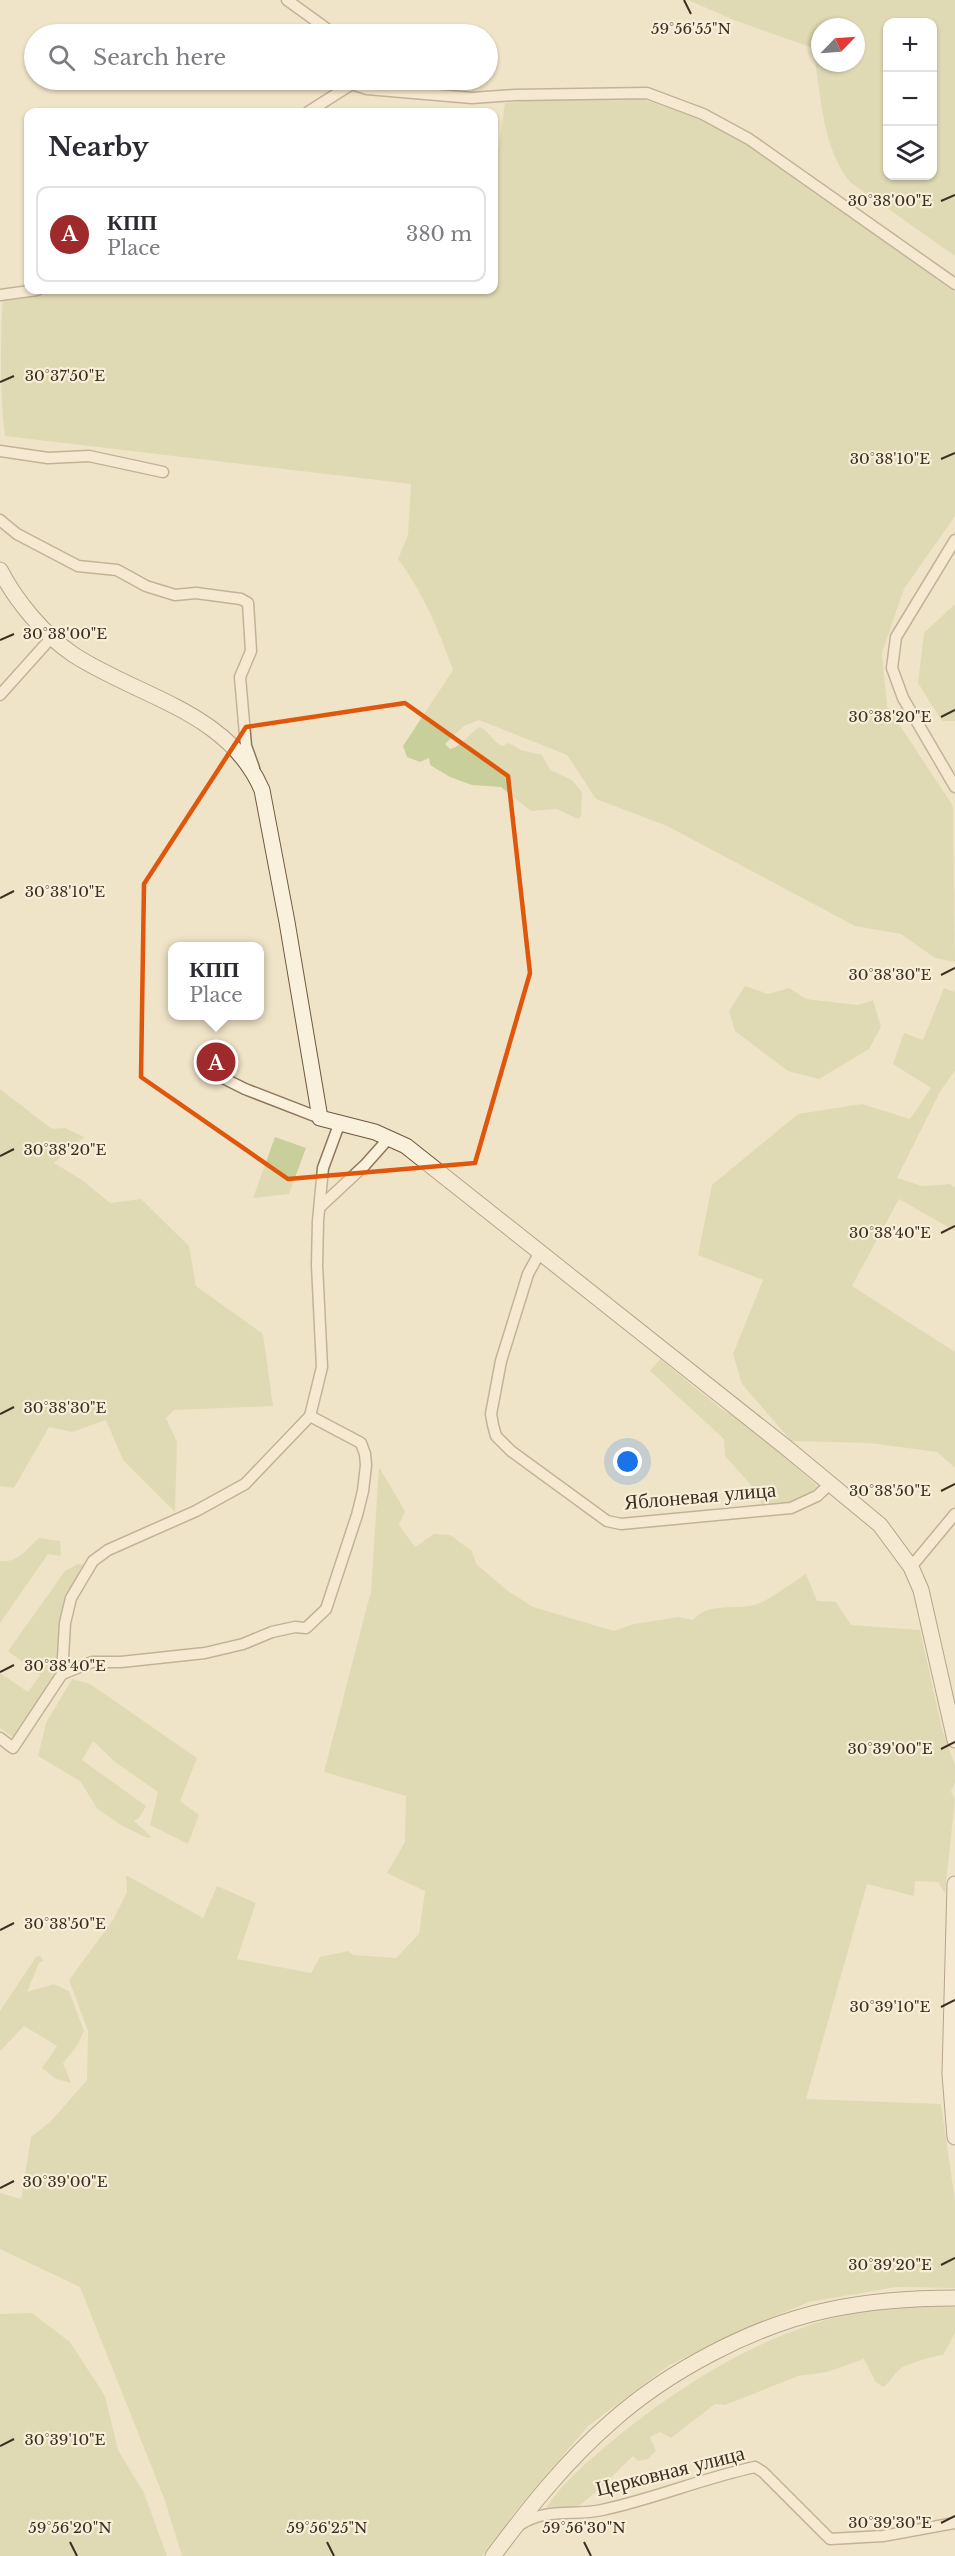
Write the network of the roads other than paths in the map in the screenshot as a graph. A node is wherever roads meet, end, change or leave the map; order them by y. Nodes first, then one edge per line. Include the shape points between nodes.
1 (286, 0) edge
2 (320, 24) edge
3 (340, 90) edge
4 (379, 90) edge
5 (314, 108) edge
6 (955, 284) edge
7 (24, 292) edge
8 (0, 295) edge
9 (0, 451) edge
10 (164, 471) dead end
11 (0, 520) edge
12 (955, 540) edge
13 (0, 570) edge
14 (52, 637) junction
15 (0, 695) edge
16 (256, 775) junction
17 (955, 787) edge
18 (203, 1068) dead end
19 (320, 1118) junction
20 (340, 1122) junction
21 (389, 1138) junction
22 (320, 1207) junction
23 (539, 1254) junction
24 (310, 1416) junction
25 (831, 1483) junction
26 (955, 1514) edge
27 (911, 1567) junction
28 (62, 1674) junction
29 (0, 1738) edge
30 (955, 1740) edge
31 (955, 1884) edge
32 (955, 2137) edge
33 (955, 2298) edge
34 (955, 2523) edge
35 (512, 2530) junction
36 (493, 2556) edge

1 - 2 street
3 - 5 street
4 - 6 street via 472,98 647,93 703,114 749,139
7 - 8 street
9 - 10 street via 48,459 89,456
11 - 16 street via 26,540 78,566 117,570 175,596 196,593 248,603 250,651 240,677 246,746
12 - 17 street via 896,637 892,668 903,698
13 - 14 street via 10,588
14 - 15 street
14 - 16 street via 95,667 203,721 234,747
16 - 19 street via 288,922
18 - 19 street
19 - 20 street
20 - 21 street
20 - 22 street via 323,1168
21 - 22 street
21 - 23 street via 406,1146
22 - 24 street via 317,1265 322,1367
23 - 25 street
23 - 25 street, Яблоневая улица via 516,1307 491,1414 496,1436 511,1451 606,1521 621,1524 791,1508 816,1496
24 - 28 street via 244,1484 93,1561 71,1598 65,1623
24 - 28 street via 361,1443 365,1454 363,1491 326,1609 306,1628 272,1632 243,1644 205,1653 92,1662
25 - 27 street via 880,1525
26 - 27 street
27 - 30 street via 921,1590
28 - 29 street via 13,1748
31 - 32 street via 950,2074
33 - 35 street via 903,2299 827,2310 758,2332 708,2356 611,2422
34 - 35 street, Церковная улица via 883,2536 830,2539 755,2467 601,2510 539,2516
35 - 36 street

